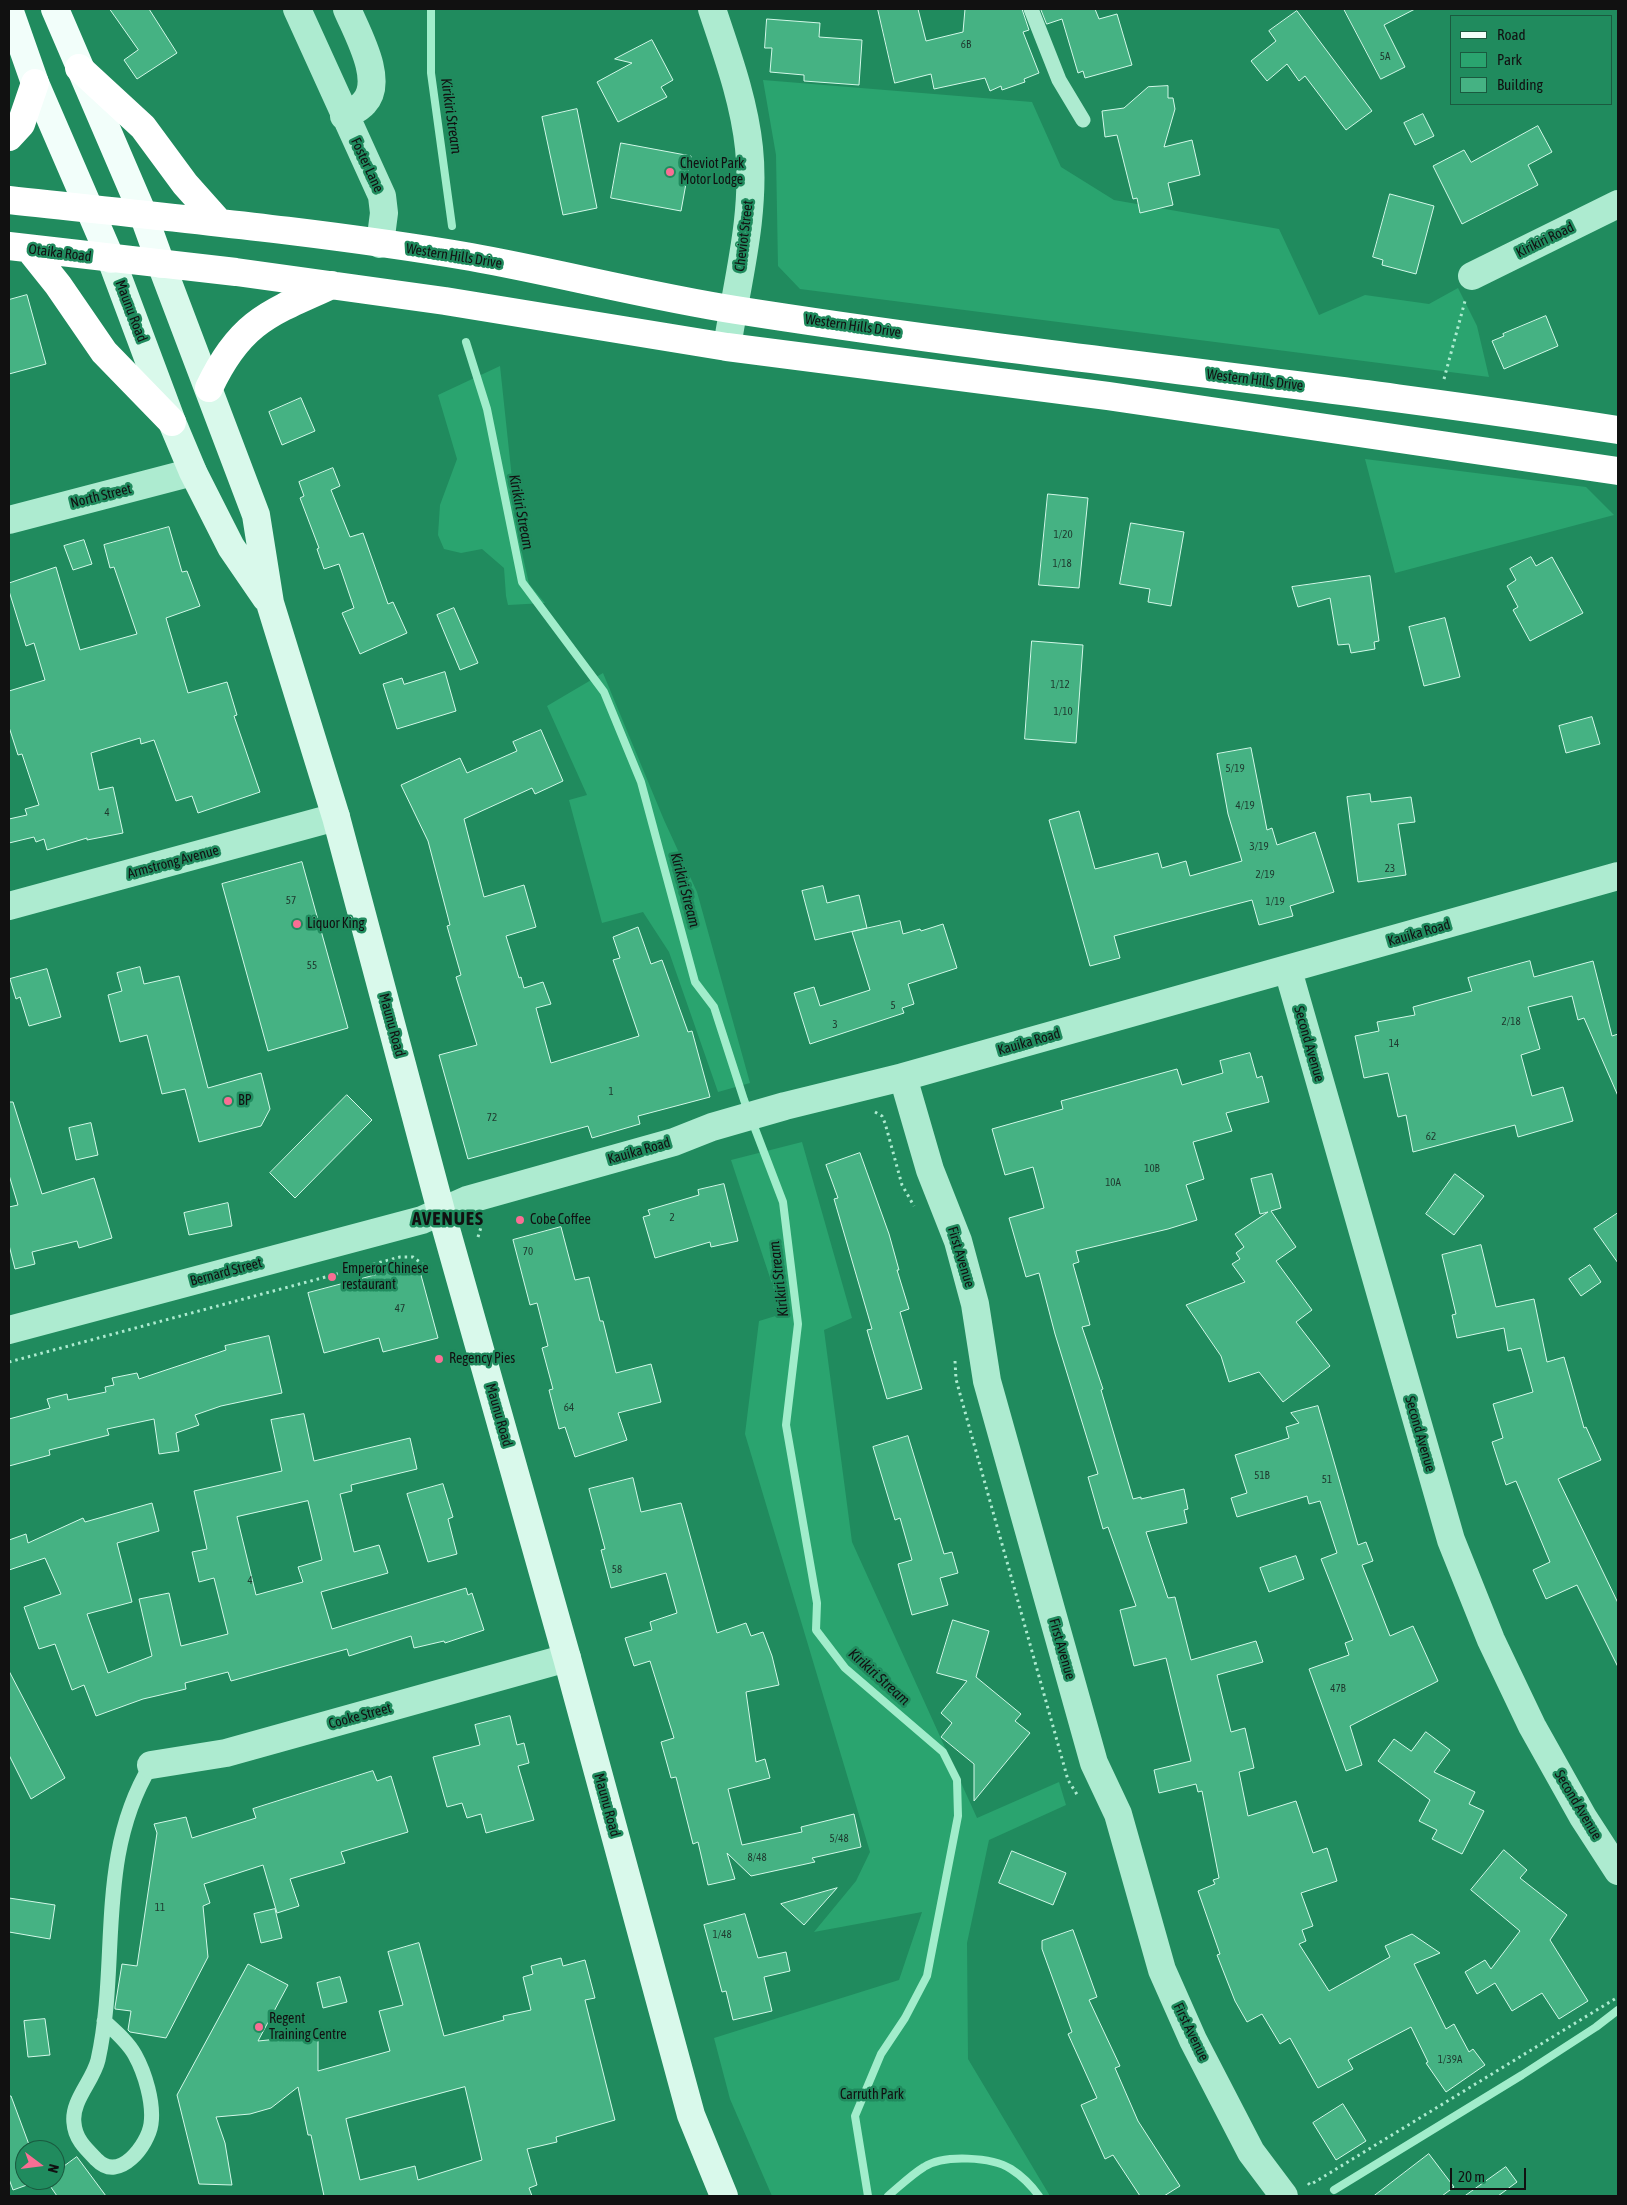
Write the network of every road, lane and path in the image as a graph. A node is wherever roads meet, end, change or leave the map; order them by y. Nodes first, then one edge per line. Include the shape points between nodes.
1 (9, 9) edge
2 (55, 9) edge
3 (297, 9) edge
4 (347, 9) edge
5 (712, 9) edge
6 (1031, 9) edge
7 (79, 68) junction
8 (35, 83) junction
9 (344, 116) junction
10 (1083, 120) dead end
11 (9, 137) edge
12 (9, 200) edge
13 (1618, 204) edge
14 (90, 209) junction
15 (143, 214) junction
16 (218, 221) junction
17 (380, 244) junction
18 (19, 248) edge
19 (111, 259) junction
20 (161, 264) junction
21 (1472, 276) joint
22 (332, 285) junction
23 (732, 309) junction
24 (727, 347) junction
25 (1114, 363) junction
26 (209, 388) junction
27 (1108, 396) junction
28 (1437, 403) junction
29 (172, 422) junction
30 (1618, 430) edge
31 (193, 472) junction
32 (1618, 472) edge
33 (9, 520) edge
34 (270, 603) junction
35 (336, 817) junction
36 (1617, 879) edge
37 (9, 906) edge
38 (1288, 970) junction
39 (903, 1077) junction
40 (441, 1211) junction
41 (430, 1271) dead end
42 (9, 1330) edge
43 (9, 1362) edge
44 (566, 1658) junction
45 (151, 1765) joint
46 (1618, 1871) edge
47 (1618, 1997) edge
48 (104, 2021) junction
49 (1305, 2180) dead end
50 (724, 2196) edge
51 (1284, 2196) edge

1 - 8 main road, Maunu Road
2 - 7 main road, Maunu Road
3 - 9 street, Foster Lane
4 - 9 street via 372,73 372,85 365,103
5 - 23 street, Cheviot Street via 743,107 750,149 748,216
6 - 10 lane via 1059,80
7 - 15 main road, Maunu Road
7 - 16 highway via 143,127 185,184
8 - 11 highway via 21,124
8 - 14 main road, Maunu Road
9 - 17 street, Foster Lane via 382,196 384,213
12 - 14 highway
13 - 21 street, Kirikiri Road
14 - 15 highway, Western Hills Drive
14 - 19 main road, Maunu Road
15 - 16 highway, Western Hills Drive
15 - 20 main road, Maunu Road
16 - 17 highway, Western Hills Drive
17 - 23 highway, Western Hills Drive via 470,257
18 - 19 highway, Otaika Road
18 - 29 highway via 58,285 104,352
19 - 20 highway
19 - 29 main road, Maunu Road
20 - 22 highway
20 - 26 main road, Maunu Road
21 - 28 path
22 - 24 highway via 597,324
22 - 26 highway via 277,310 245,333 227,353
23 - 24 street, Cheviot Street
23 - 25 highway, Western Hills Drive
24 - 27 highway
25 - 27 highway
25 - 28 highway, Western Hills Drive
26 - 34 main road, Maunu Road via 256,516
27 - 32 highway
28 - 30 highway, Western Hills Drive
29 - 31 main road, Maunu Road
31 - 33 street, North Street
31 - 34 main road, Maunu Road via 231,547
34 - 35 main road, Maunu Road
35 - 37 street, Armstrong Avenue
35 - 40 main road, Maunu Road
36 - 38 street, Kauika Road
38 - 39 street, Kauika Road
38 - 46 street, Second Avenue via 1451,1540 1490,1640 1532,1726 1583,1817
39 - 40 street, Kauika Road via 712,1127 674,1142 467,1200
39 - 51 street, First Avenue via 930,1170 958,1241 975,1304 987,1381 1094,1763 1118,1814 1160,1962 1193,2040 1251,2152
40 - 42 street, Bernard Street via 422,1220
40 - 44 main road, Maunu Road
41 - 43 path via 425,1264 413,1258 400,1257
44 - 45 street, Cooke Street via 226,1753
44 - 50 main road, Maunu Road via 691,2115
45 - 48 lane via 139,1784 122,1834 110,1919
47 - 49 path via 1310,2185
48 - 48 lane via 134,2054 150,2102 151,2123 147,2137 127,2163 119,2167 99,2163 80,2144 73,2121 92,2078

